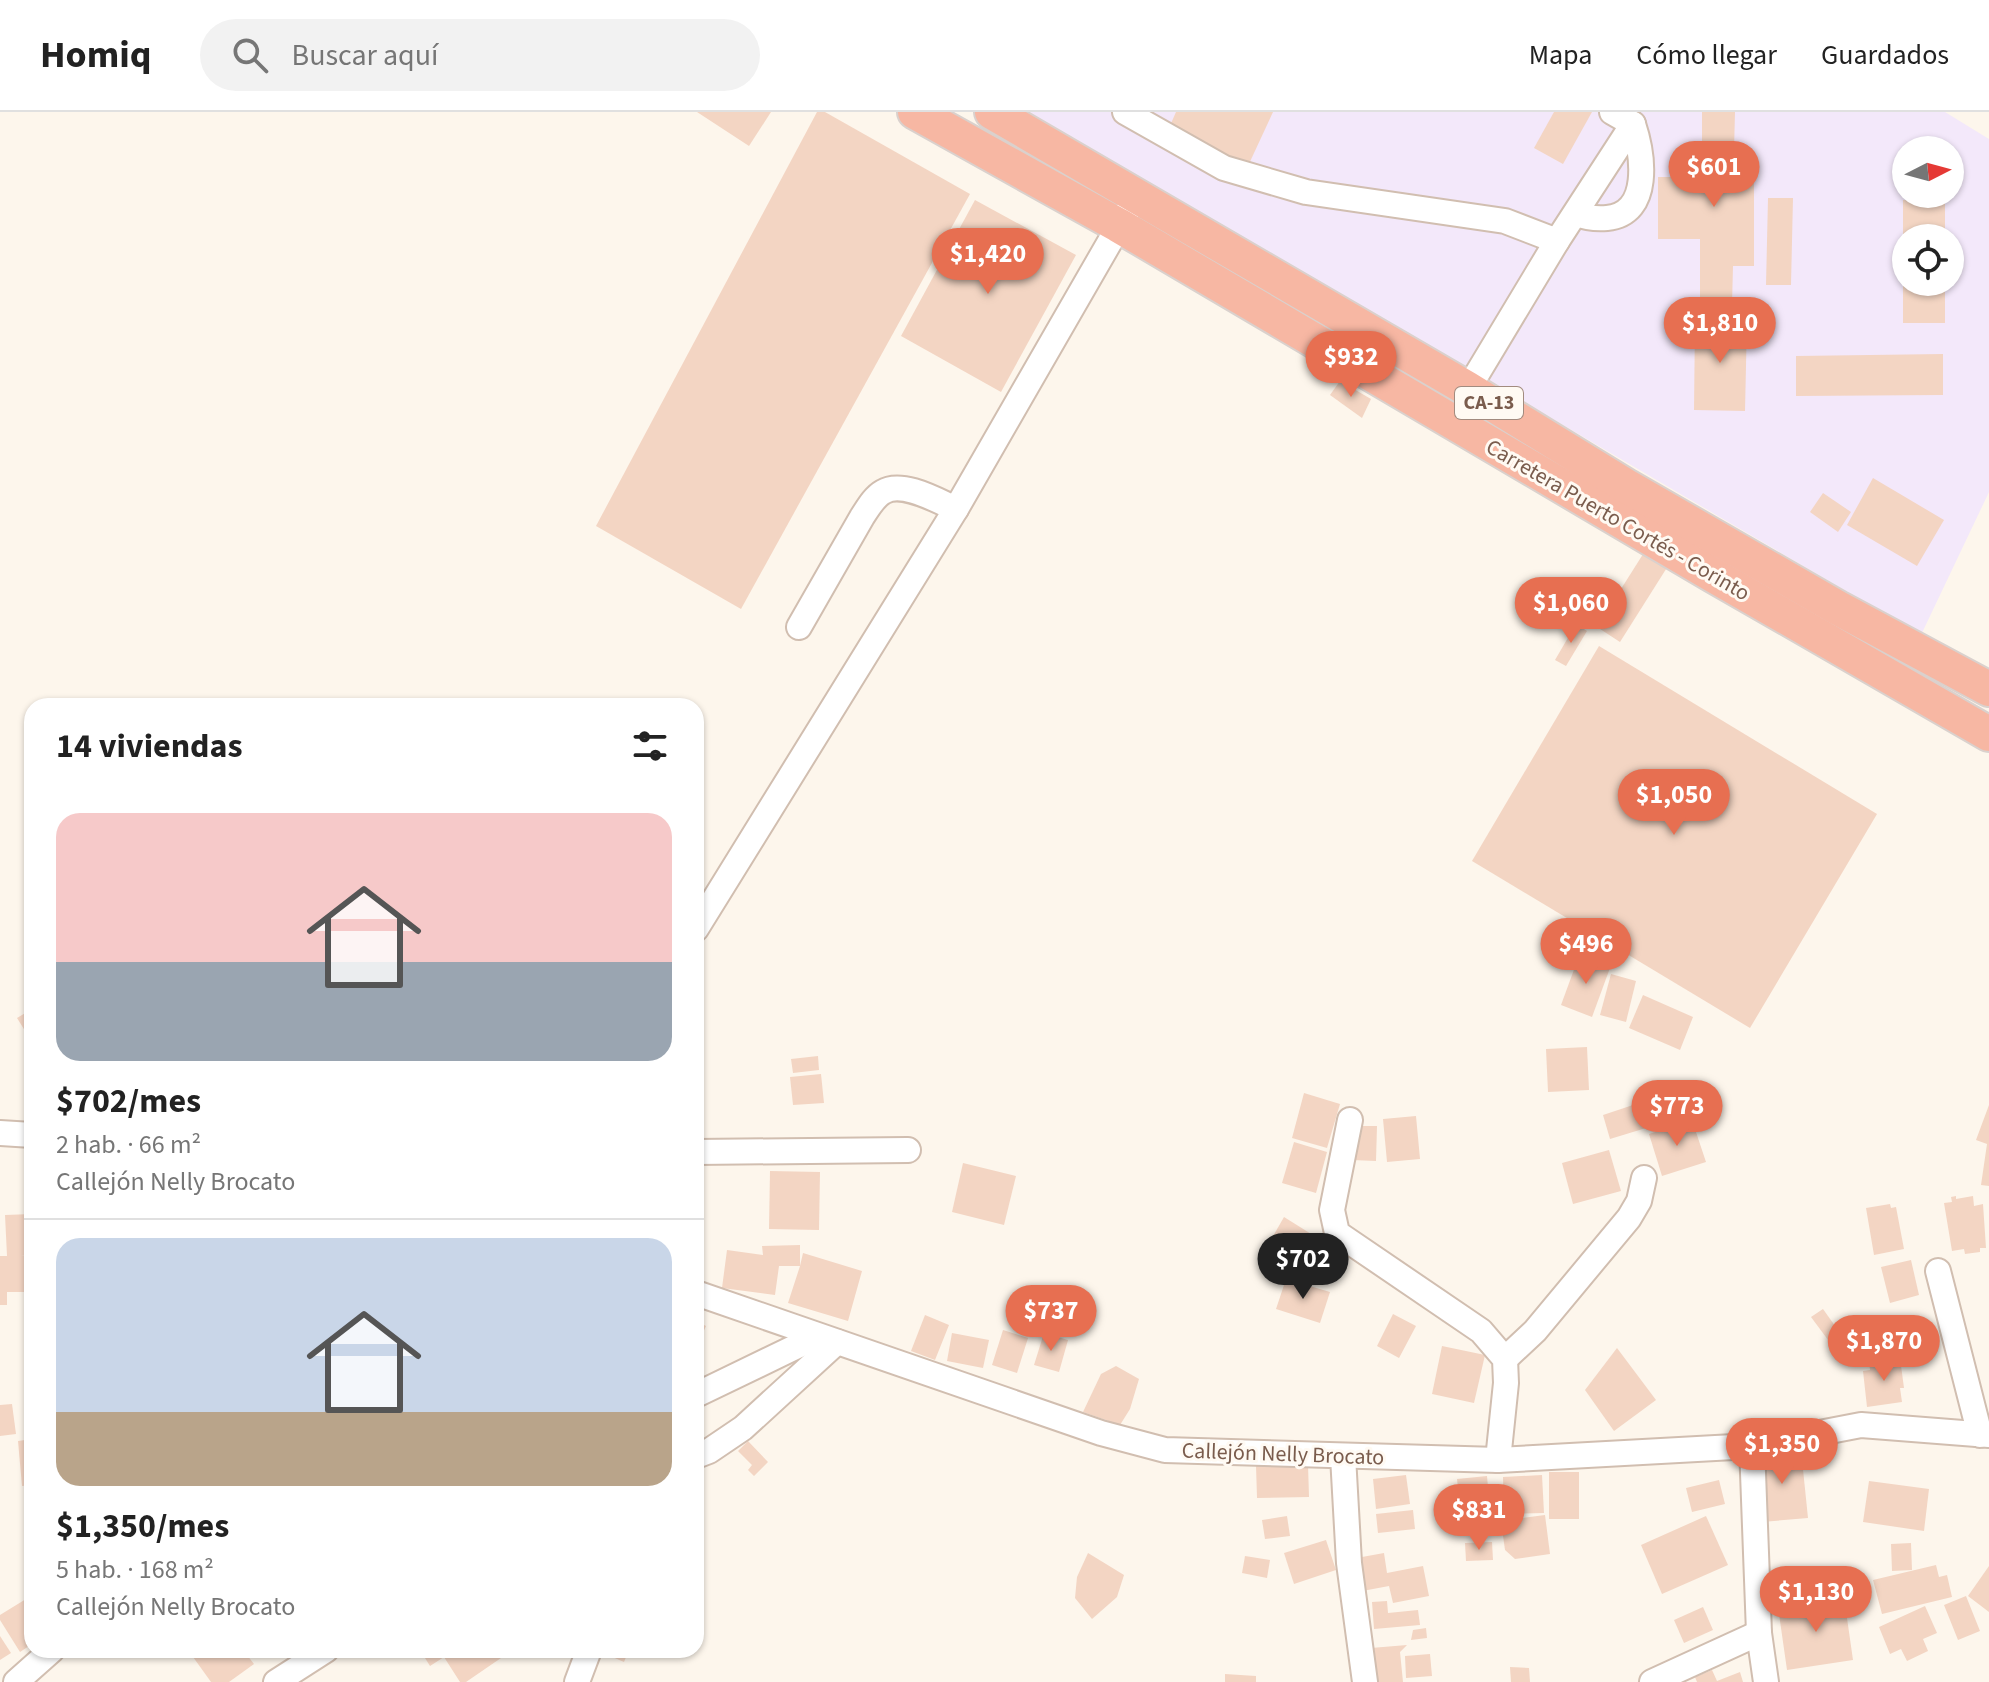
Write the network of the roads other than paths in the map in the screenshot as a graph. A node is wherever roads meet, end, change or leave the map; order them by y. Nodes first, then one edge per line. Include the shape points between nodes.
1 (915, 112) edge
2 (992, 112) edge
3 (1125, 112) edge
4 (1622, 118) edge
5 (1137, 196) junction
6 (1576, 214) junction
7 (1118, 225) junction
8 (1557, 241) junction
9 (1468, 389) junction
10 (956, 509) junction
11 (1737, 550) junction
12 (1713, 575) junction
13 (799, 627) dead end
14 (1989, 689) edge
15 (1989, 734) edge
16 (704, 916) edge
17 (1350, 1120) dead end
18 (0, 1134) edge
19 (24, 1135) edge
20 (908, 1150) dead end
21 (704, 1152) edge
22 (1644, 1178) dead end
23 (1938, 1271) dead end
24 (704, 1296) edge
25 (828, 1339) junction
26 (1505, 1359) junction
27 (704, 1392) edge
28 (1984, 1435) edge
29 (1752, 1446) junction
30 (704, 1453) edge
31 (1343, 1456) junction
32 (1498, 1460) junction
33 (1759, 1633) junction
34 (43, 1658) edge
35 (314, 1658) edge
36 (586, 1658) edge
37 (16, 1682) edge
38 (276, 1682) edge
39 (577, 1682) edge
40 (1365, 1682) edge
41 (1652, 1682) edge
42 (1766, 1682) edge

1 - 7 highway, Carretera Puerto Cortés - Corinto / CA-13
2 - 5 highway, Carretera Puerto Cortés - Corinto / CA-13
3 - 8 street via 1224,168 1306,192 1505,221
4 - 6 street
4 - 6 street via 1638,141 1642,159 1633,205 1616,217
5 - 7 street
5 - 9 highway, Carretera Puerto Cortés - Corinto / CA-13
6 - 8 street
7 - 10 street
7 - 12 highway, Carretera Puerto Cortés - Corinto / CA-13
8 - 9 street
9 - 11 highway, Carretera Puerto Cortés - Corinto / CA-13
10 - 13 street via 918,492 884,491 862,517
10 - 16 street
11 - 12 highway
11 - 14 highway, Carretera Puerto Cortés - Corinto / CA-13
12 - 15 highway, Carretera Puerto Cortés - Corinto / CA-13
17 - 26 street via 1332,1210 1337,1233 1481,1331
18 - 19 street
20 - 21 street
22 - 26 street via 1629,1218 1535,1331
23 - 28 street
24 - 25 street, Callejón Nelly Brocato
25 - 27 street
25 - 30 street via 743,1428
25 - 31 street, Callejón Nelly Brocato via 1165,1450
26 - 32 street
28 - 29 street, Callejón Nelly Brocato via 1861,1425
29 - 32 street, Callejón Nelly Brocato
29 - 33 street
31 - 32 street, Callejón Nelly Brocato
31 - 40 street via 1349,1563
33 - 41 street
33 - 42 street
34 - 37 street
35 - 38 street
36 - 39 street

